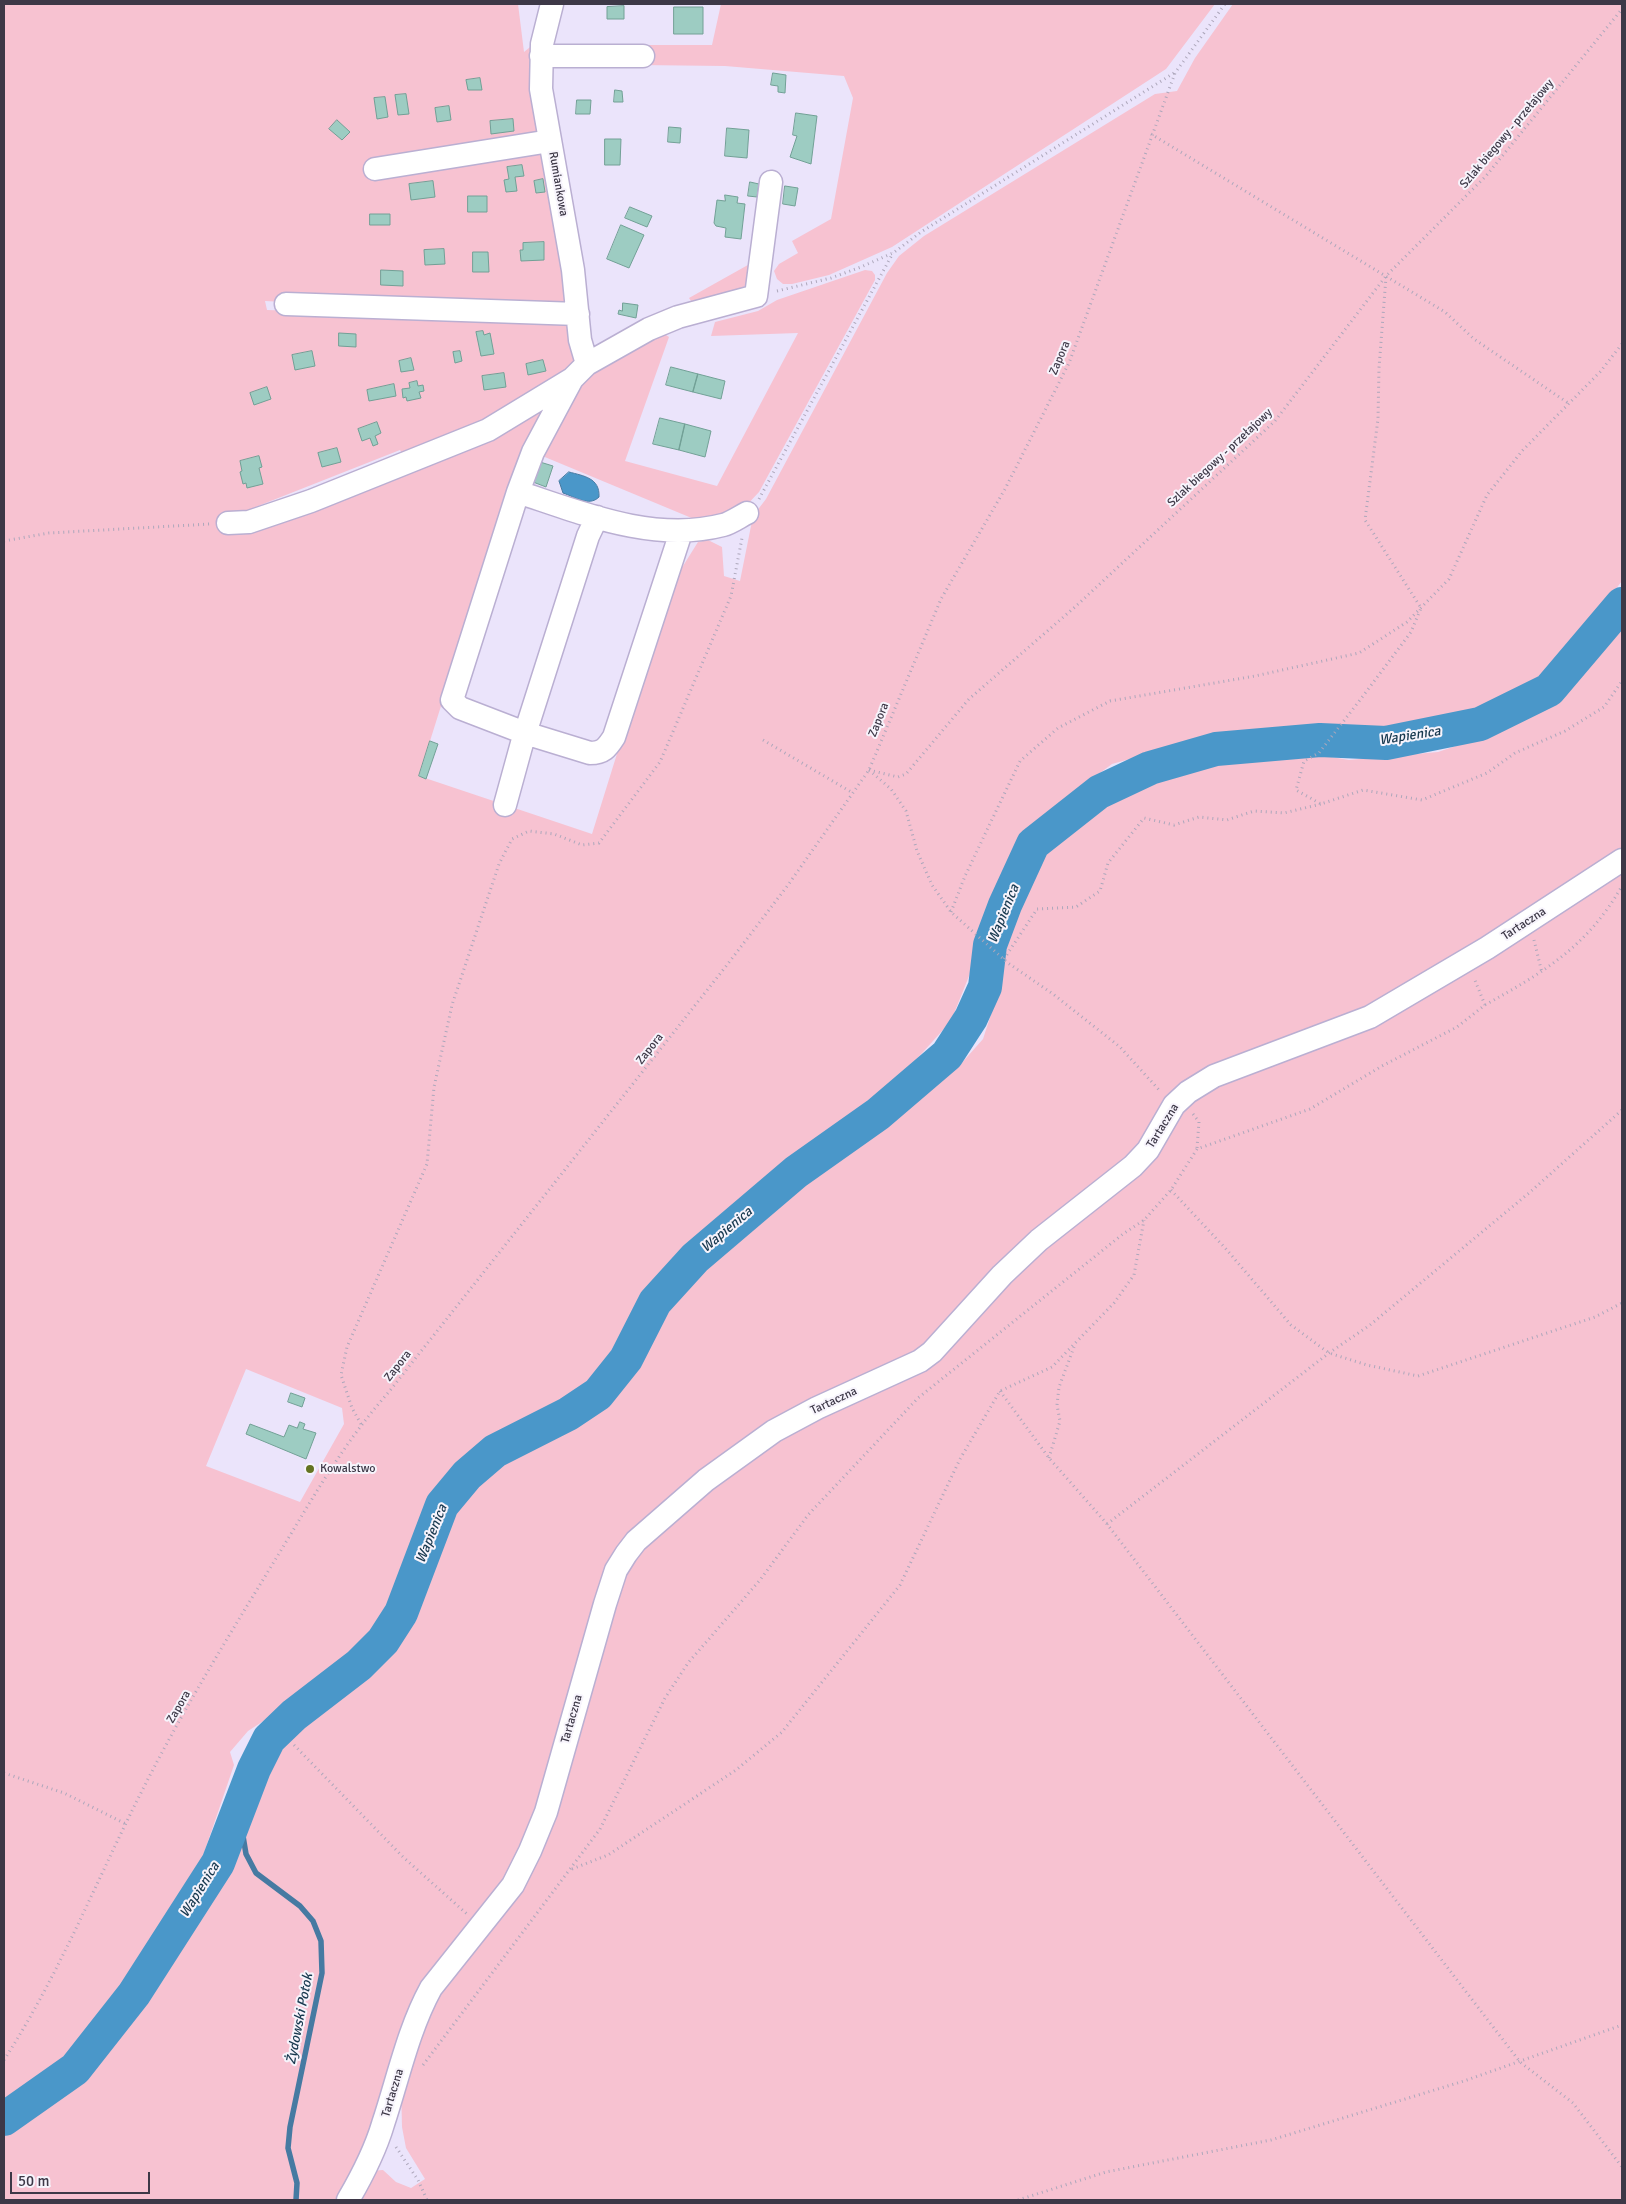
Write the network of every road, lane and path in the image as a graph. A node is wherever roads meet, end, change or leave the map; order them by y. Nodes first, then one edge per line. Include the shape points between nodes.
1 (552, 4) edge
2 (1225, 4) edge
3 (1622, 9) edge
4 (541, 56) junction
5 (643, 56) dead end
6 (1175, 73) junction
7 (1151, 134) junction
8 (550, 141) junction
9 (375, 169) dead end
10 (771, 182) dead end
11 (893, 253) junction
12 (1386, 276) junction
13 (756, 296) junction
14 (286, 304) dead end
15 (578, 314) junction
16 (1622, 344) edge
17 (579, 371) junction
18 (1568, 403) junction
19 (518, 492) junction
20 (747, 513) junction
21 (597, 517) junction
22 (228, 523) joint
23 (681, 532) junction
24 (4, 541) edge
25 (1421, 608) junction
26 (1622, 681) edge
27 (525, 733) junction
28 (764, 740) dead end
29 (869, 770) junction
30 (852, 793) junction
31 (1321, 804) junction
32 (505, 805) dead end
33 (1622, 860) edge
34 (1622, 886) edge
35 (951, 912) junction
36 (1529, 921) junction
37 (1004, 959) junction
38 (1467, 960) junction
39 (1542, 973) junction
40 (1485, 1005) junction
41 (1174, 1105) junction
42 (1622, 1110) edge
43 (1198, 1149) junction
44 (1171, 1190) junction
45 (1144, 1220) junction
46 (1622, 1304) edge
47 (1075, 1344) junction
48 (1330, 1353) junction
49 (1000, 1391) junction
50 (361, 1424) junction
51 (1049, 1458) junction
52 (1107, 1524) junction
53 (294, 1745) dead end
54 (4, 1773) edge
55 (126, 1824) junction
56 (572, 1869) junction
57 (480, 1926) junction
58 (1622, 2025) edge
59 (4, 2060) edge
60 (1520, 2062) junction
61 (419, 2070) dead end
62 (383, 2126) junction
63 (1622, 2167) edge
64 (348, 2200) edge
65 (427, 2200) edge
66 (1018, 2200) edge

1 - 4 street, Rumiankowa
2 - 6 path, Zapora
3 - 12 path, Szlak biegowy - przełajowy via 1486,176
4 - 5 street
4 - 8 street, Rumiankowa via 541,89
6 - 7 path, Zapora
6 - 11 path via 921,232
7 - 12 path
7 - 29 path, Zapora via 1069,363 1005,490 941,599
8 - 9 street
8 - 15 street, Rumiankowa
10 - 13 street
11 - 13 path via 831,278
11 - 20 path via 763,494
12 - 18 path via 1445,312 1474,339
12 - 25 path via 1378,419 1365,520
12 - 29 path, Szlak biegowy - przełajowy via 1275,421 969,699 906,774 898,777
13 - 17 street via 678,317 649,329
14 - 15 street
15 - 17 street, Rumiankowa
16 - 18 path via 1600,372
17 - 19 street via 533,452
17 - 22 street via 488,430 311,501 249,522
18 - 25 path via 1522,451 1487,495 1449,580
19 - 21 street
19 - 27 street via 452,700 460,708
20 - 23 street via 725,525
20 - 50 path via 732,596 660,762 599,843 582,846 554,834 529,831 512,839 499,864 452,1005 434,1086 427,1164 347,1346 341,1375
21 - 23 street
21 - 27 street via 588,536
22 - 24 path via 49,533
23 - 27 street via 614,737 608,746 601,753 590,753
25 - 31 path via 1411,632 1363,696 1319,753 1304,761 1296,790
25 - 35 path via 1407,622 1358,653 1255,676 1110,700 1058,728 1020,761
26 - 31 path via 1604,707 1565,731 1516,753 1488,773 1422,800 1363,790
27 - 32 street
28 - 30 path
29 - 30 path, Zapora
29 - 35 path via 891,789 906,811 917,851 932,885
30 - 50 path, Zapora via 727,966
31 - 37 path via 1284,813 1254,812 1227,820 1199,817 1174,825 1144,818 1108,863 1100,891 1076,907 1037,909
33 - 36 street, Tartaczna
34 - 39 path via 1608,911 1586,936
35 - 37 path
36 - 38 street, Tartaczna
36 - 39 path
37 - 41 path via 1120,1047
38 - 40 path
38 - 41 street, Tartaczna via 1370,1017 1214,1076
39 - 40 path
40 - 43 path via 1457,1027 1310,1109
41 - 43 path via 1192,1111 1199,1122
41 - 57 street, Tartaczna via 1148,1150 1133,1166 1039,1240 920,1362 774,1431 706,1480 636,1541 616,1570 546,1812 513,1885
42 - 48 path via 1529,1193 1370,1325
43 - 44 path
44 - 45 path
44 - 48 path via 1226,1248 1291,1325
45 - 47 path via 1134,1275 1114,1303
45 - 56 path via 918,1398 808,1515 760,1580 688,1663 665,1698 600,1829
46 - 48 path via 1595,1317 1418,1376
47 - 49 path via 1052,1367
47 - 51 path via 1059,1386 1060,1421
48 - 52 path
49 - 51 path
49 - 56 path via 960,1459 900,1585 782,1732 736,1770 608,1855
50 - 55 path, Zapora via 235,1626 147,1780
51 - 52 path
52 - 60 path
53 - 57 path via 403,1857
54 - 55 path via 64,1792
55 - 59 path, Zapora via 33,2015
56 - 61 path
57 - 62 street, Tartaczna via 422,2004
58 - 60 path
60 - 63 path via 1573,2103
60 - 66 path via 1271,2140 1106,2172
62 - 64 street, Tartaczna via 365,2170
62 - 65 path

